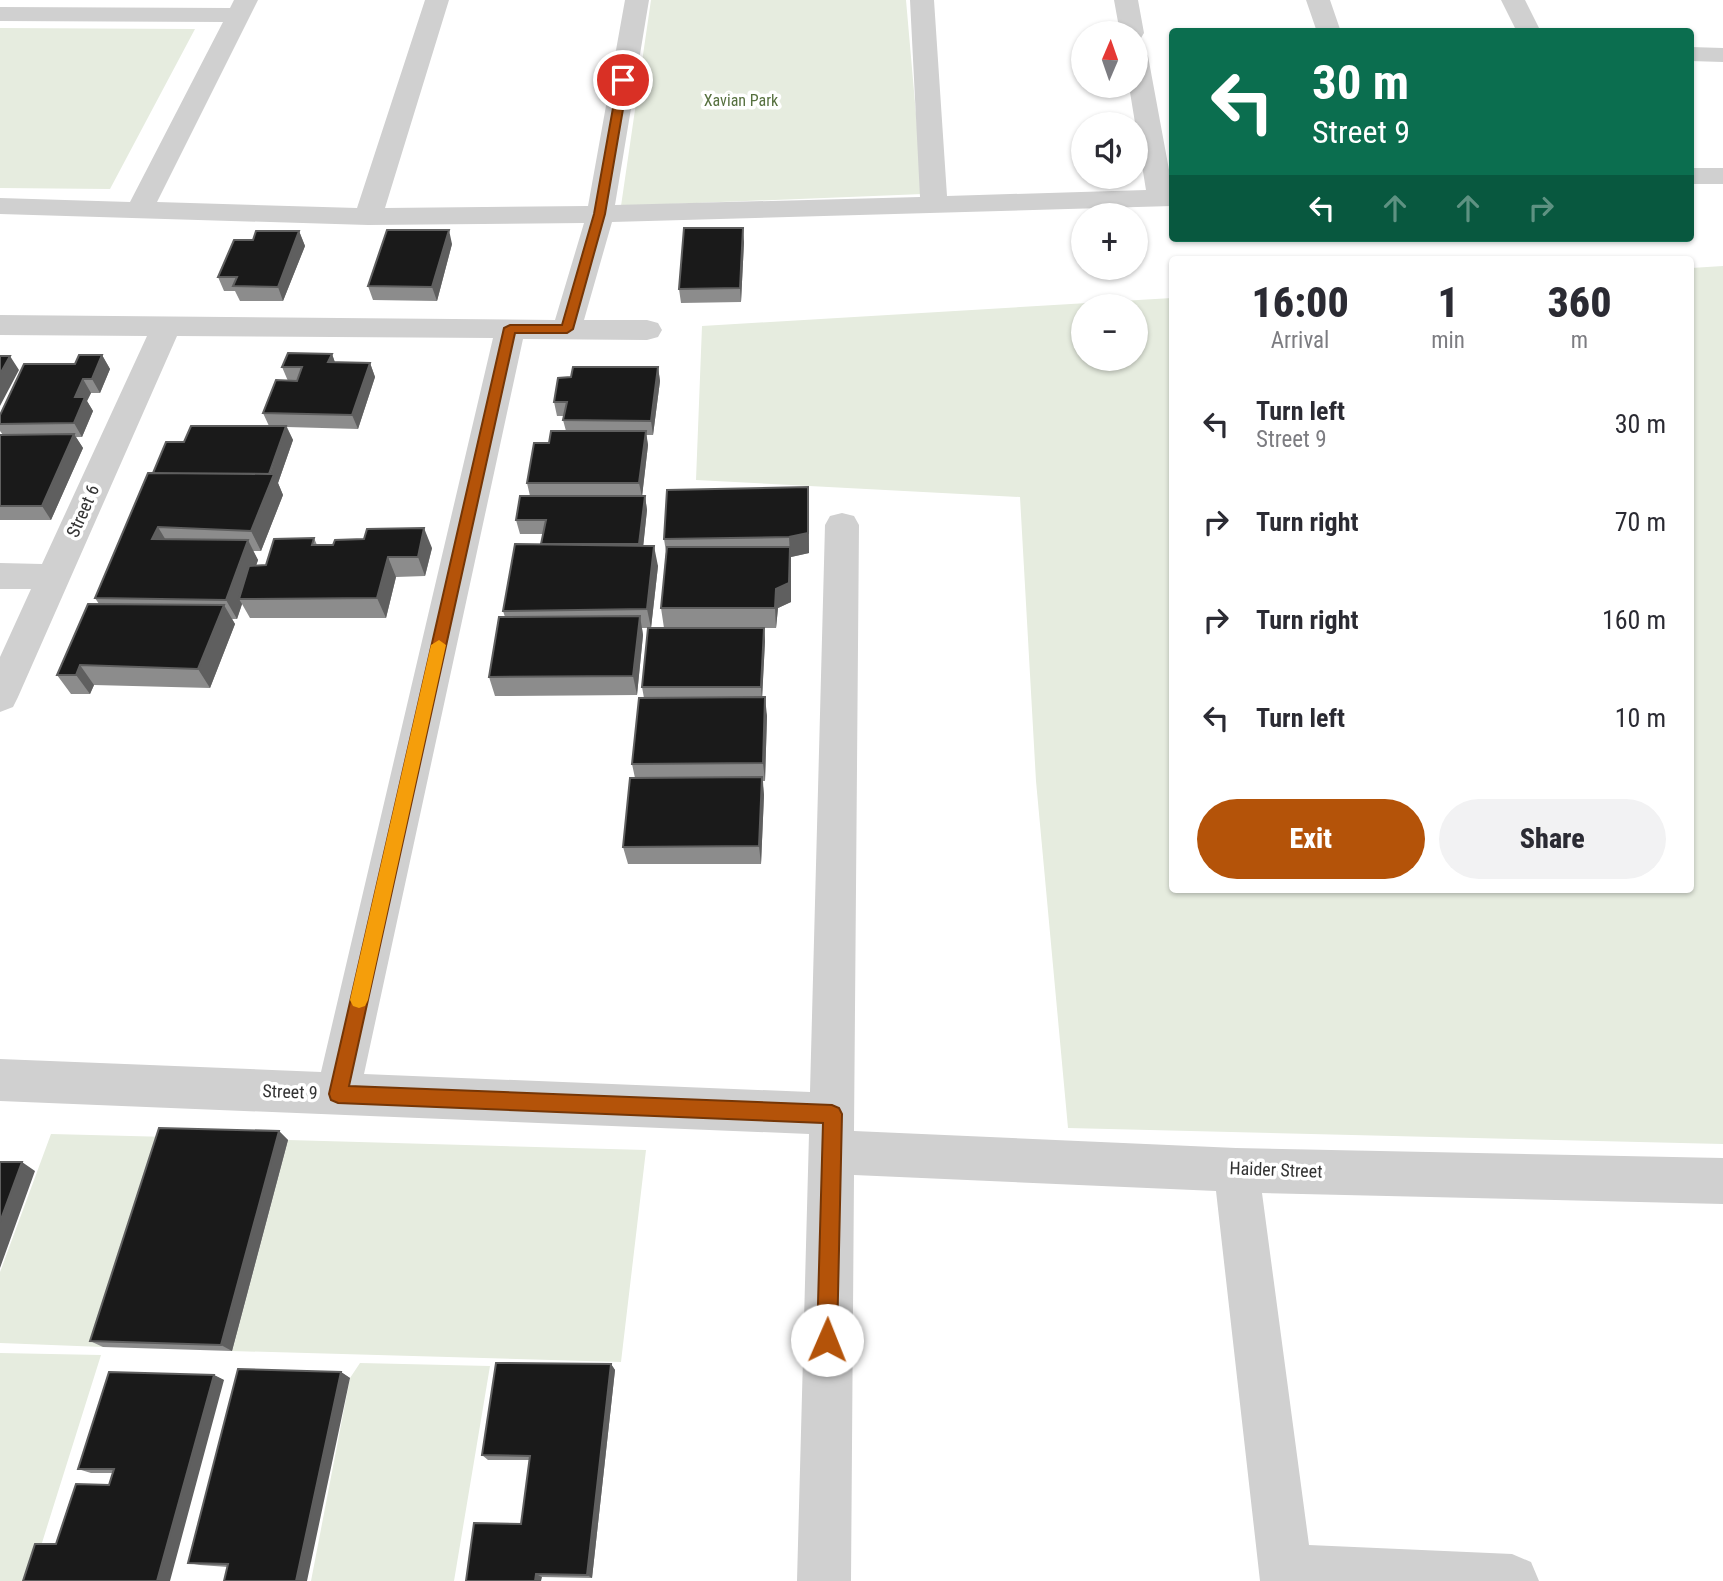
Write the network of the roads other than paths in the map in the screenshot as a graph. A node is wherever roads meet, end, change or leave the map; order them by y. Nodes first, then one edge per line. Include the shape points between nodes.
1 (437, 0) edge
2 (637, 0) edge
3 (922, 0) edge
4 (1126, 0) edge
5 (1318, 0) edge
6 (1513, 0) edge
7 (243, 8) edge
8 (0, 14) edge
9 (1130, 21) edge
10 (1328, 28) edge
11 (1527, 28) edge
12 (1694, 54) edge
13 (1723, 55) edge
14 (1145, 98) edge
15 (1694, 176) edge
16 (1723, 176) edge
17 (1167, 198) edge
18 (934, 203) junction
19 (0, 206) edge
20 (139, 211) junction
21 (600, 214) junction
22 (369, 217) junction
23 (0, 325) edge
24 (166, 326) junction
25 (510, 328) junction
26 (567, 329) junction
27 (648, 330) dead end
28 (842, 525) dead end
29 (0, 576) edge
30 (54, 577) junction
31 (0, 696) edge
32 (0, 1080) edge
33 (338, 1094) junction
34 (831, 1133) junction
35 (1236, 1170) junction
36 (1723, 1181) edge
37 (1286, 1575) edge
38 (824, 1581) edge
39 (1512, 1581) edge

1 - 22 street
2 - 21 street
3 - 18 street
4 - 9 street
5 - 10 street
6 - 11 street
7 - 8 street
7 - 20 street
12 - 13 street
14 - 17 street
15 - 16 street
17 - 18 street
18 - 21 street
19 - 20 street
20 - 22 street
21 - 22 street
21 - 26 street
23 - 24 street
24 - 25 street
24 - 30 street, Street 6
25 - 26 street
25 - 33 street
26 - 27 street
28 - 34 street
29 - 30 street
30 - 31 street, Street 6
32 - 33 street, Street 9
33 - 34 street, Street 9
34 - 35 street, Haider Street
34 - 38 street
35 - 36 street, Haider Street
35 - 37 street
37 - 39 street

